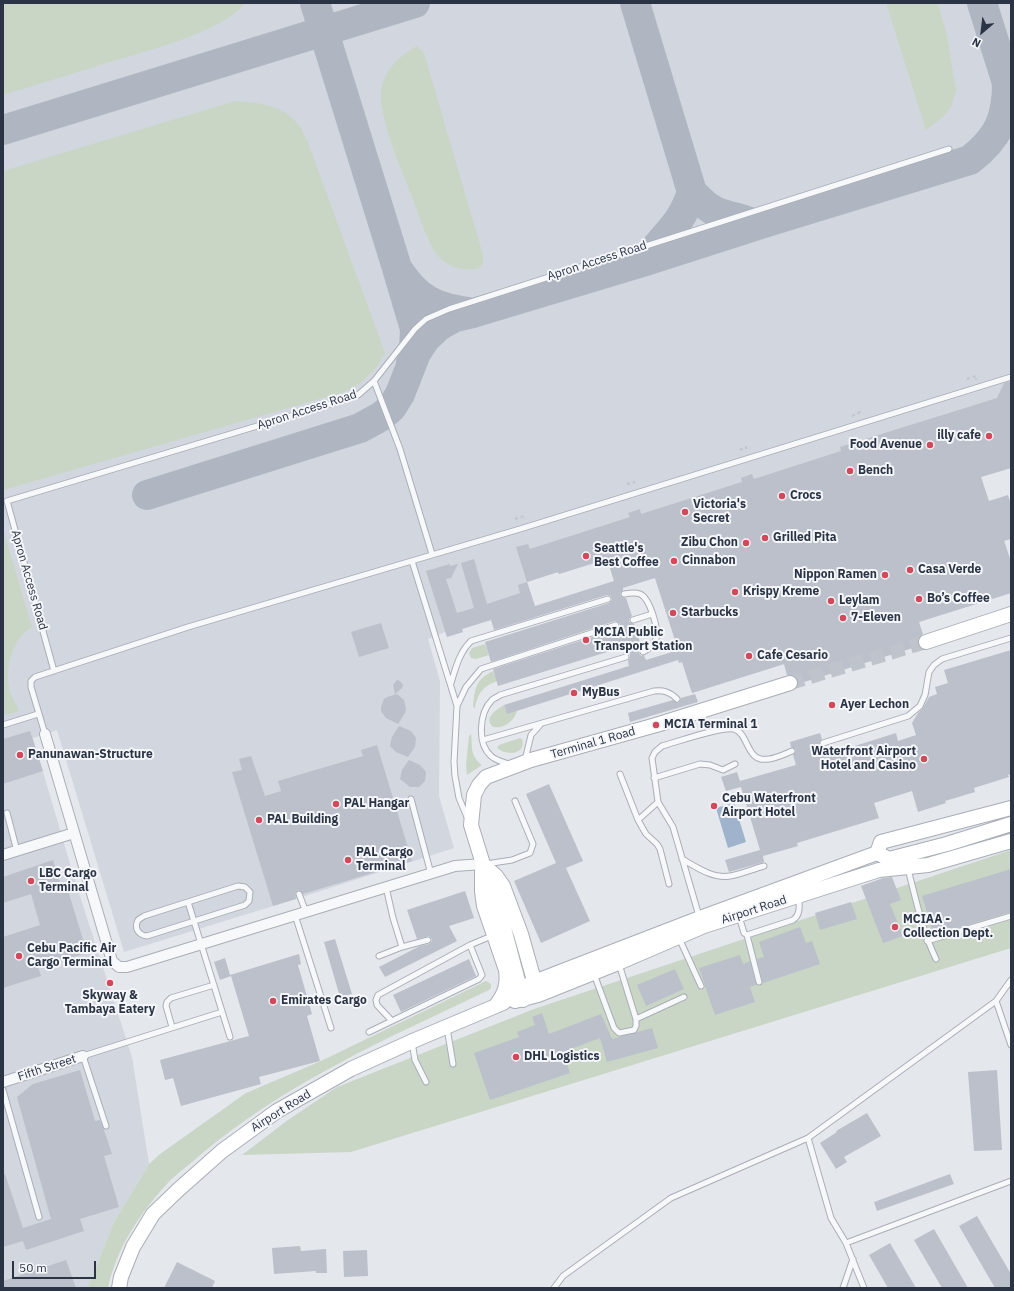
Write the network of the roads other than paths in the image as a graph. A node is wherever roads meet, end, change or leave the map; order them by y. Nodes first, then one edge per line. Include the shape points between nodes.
1 (949, 149) dead end
2 (1011, 377) edge
3 (374, 381) junction
4 (432, 554) junction
5 (412, 561) junction
6 (624, 594) dead end
7 (608, 599) dead end
8 (652, 614) junction
9 (1011, 614) edge
10 (633, 620) dead end
11 (616, 625) dead end
12 (1011, 638) edge
13 (926, 642) tunnel mouth
14 (643, 652) dead end
15 (626, 657) dead end
16 (54, 671) junction
17 (451, 684) junction
18 (790, 684) tunnel mouth
19 (677, 699) dead end
20 (457, 706) junction
21 (38, 714) junction
22 (541, 724) junction
23 (3, 725) edge
24 (44, 734) joint
25 (483, 740) junction
26 (823, 743) dead end
27 (792, 751) dead end
28 (519, 764) junction
29 (735, 764) dead end
30 (620, 774) dead end
31 (654, 778) junction
32 (411, 799) dead end
33 (515, 801) dead end
34 (658, 802) junction
35 (1011, 808) edge
36 (7, 812) dead end
37 (638, 820) junction
38 (1011, 824) edge
39 (471, 825) junction
40 (74, 834) junction
41 (1011, 841) edge
42 (17, 851) junction
43 (877, 854) junction
44 (3, 855) edge
45 (682, 859) junction
46 (483, 864) junction
47 (764, 866) dead end
48 (908, 867) junction
49 (431, 874) junction
50 (669, 884) dead end
51 (386, 887) junction
52 (299, 894) dead end
53 (799, 896) junction
54 (188, 902) junction
55 (306, 912) junction
56 (295, 915) junction
57 (738, 916) junction
58 (1011, 916) edge
59 (194, 922) junction
60 (702, 922) junction
61 (494, 935) junction
62 (747, 935) junction
63 (678, 937) junction
64 (428, 940) dead end
65 (927, 941) junction
66 (202, 944) junction
67 (470, 945) junction
68 (402, 948) junction
69 (380, 956) dead end
70 (936, 959) dead end
71 (618, 963) junction
72 (594, 973) junction
73 (1011, 980) edge
74 (759, 982) dead end
75 (214, 985) junction
76 (701, 986) dead end
77 (536, 988) junction
78 (521, 994) junction
79 (684, 997) dead end
80 (996, 1001) junction
81 (500, 1005) junction
82 (222, 1012) junction
83 (636, 1019) junction
84 (392, 1021) junction
85 (172, 1027) junction
86 (447, 1027) junction
87 (331, 1028) dead end
88 (369, 1032) dead end
89 (230, 1037) dead end
90 (412, 1041) junction
91 (1011, 1045) edge
92 (87, 1054) junction
93 (453, 1064) dead end
94 (3, 1082) edge
95 (426, 1082) dead end
96 (3, 1090) edge
97 (106, 1126) dead end
98 (808, 1138) junction
99 (1011, 1181) edge
100 (39, 1217) dead end
101 (846, 1243) junction
102 (853, 1259) junction
103 (119, 1288) edge
104 (554, 1288) edge
105 (843, 1288) edge
106 (864, 1288) edge

1 - 3 lane, Apron Access Road via 449,309 426,319 415,329
2 - 4 lane
3 - 4 lane via 400,449
3 - 16 lane, Apron Access Road via 358,395 7,501
4 - 5 lane
5 - 16 lane via 188,627
5 - 17 lane
6 - 8 lane via 632,592 644,596
7 - 17 lane via 471,641 458,659
8 - 10 lane
8 - 14 lane via 657,631 656,639 650,648
9 - 13 street
11 - 20 lane via 481,669 466,687
12 - 26 lane via 942,659 934,665 929,672 925,695 920,706 908,716
15 - 25 lane via 500,695 486,710 482,724
16 - 21 lane via 35,677 31,681
17 - 20 lane
18 - 28 street, Terminal 1 Road
19 - 22 lane via 664,690 654,691
20 - 39 lane via 455,776 459,798
21 - 23 lane
21 - 24 lane
22 - 25 lane
22 - 28 lane via 531,735
24 - 40 street
25 - 28 lane via 492,758
27 - 31 lane via 761,759 755,757 739,732 734,729 723,729 662,746 652,758
28 - 39 street, Terminal 1 Road via 486,777 478,785 474,795
29 - 31 lane via 723,770 700,764
30 - 37 lane
31 - 34 lane
32 - 49 lane
33 - 46 lane via 532,844 530,853 512,860
34 - 37 lane
34 - 45 lane via 673,827
35 - 43 street via 881,842
36 - 42 lane
37 - 50 lane via 646,834 660,849
38 - 43 street, Airport Road via 889,859
39 - 46 street, Terminal 1 Road
40 - 42 street
40 - 66 street via 112,961 119,967 127,967
41 - 48 street, Airport Road via 928,865
42 - 44 street
43 - 60 street, Airport Road
45 - 47 lane via 701,870 728,877
45 - 60 lane
46 - 49 street via 455,866
46 - 61 street, Terminal 1 Road via 484,906
46 - 77 street, Terminal 1 Road via 503,886 521,934
46 - 78 street, Terminal 1 Road via 500,909
48 - 53 street, Airport Road via 879,870
48 - 65 lane
49 - 51 street
51 - 55 street
51 - 68 lane
52 - 55 lane
53 - 57 street, Airport Road
53 - 62 lane via 797,918
54 - 59 lane
54 - 59 lane via 140,918 136,923 137,930 147,936
54 - 59 lane via 238,886 245,887 250,892 249,901 245,905
55 - 56 street
56 - 66 street
56 - 87 lane
57 - 60 street, Airport Road
57 - 62 lane
58 - 65 lane
59 - 66 lane
60 - 63 street, Airport Road
60 - 77 street, Airport Road
61 - 67 lane
61 - 81 street, Terminal 1 Road via 508,979
62 - 74 lane
63 - 71 street, Airport Road
63 - 76 lane
64 - 68 lane
65 - 70 lane
66 - 75 lane
67 - 84 lane via 481,969 482,975 479,979
67 - 84 lane via 378,995 377,1005
68 - 69 lane
71 - 72 street, Airport Road
71 - 83 lane
72 - 77 street, Airport Road
72 - 83 lane via 614,1028 619,1033 634,1030
73 - 80 lane
75 - 82 lane
75 - 85 lane via 171,998 166,1006
77 - 78 street, Airport Road
78 - 81 street, Airport Road
79 - 83 lane
80 - 91 lane
80 - 98 lane
81 - 86 street, Airport Road
82 - 85 lane
82 - 89 lane
84 - 88 lane
85 - 92 lane
86 - 90 street, Airport Road
86 - 93 lane
90 - 95 lane via 415,1060
90 - 103 street, Airport Road via 351,1069 278,1111 222,1151 153,1214 133,1247
92 - 94 street, Fifth Street
92 - 97 lane
96 - 100 lane
98 - 101 lane via 831,1218
98 - 104 lane via 671,1198 563,1276
99 - 101 lane
101 - 102 lane
102 - 105 lane
102 - 106 lane

